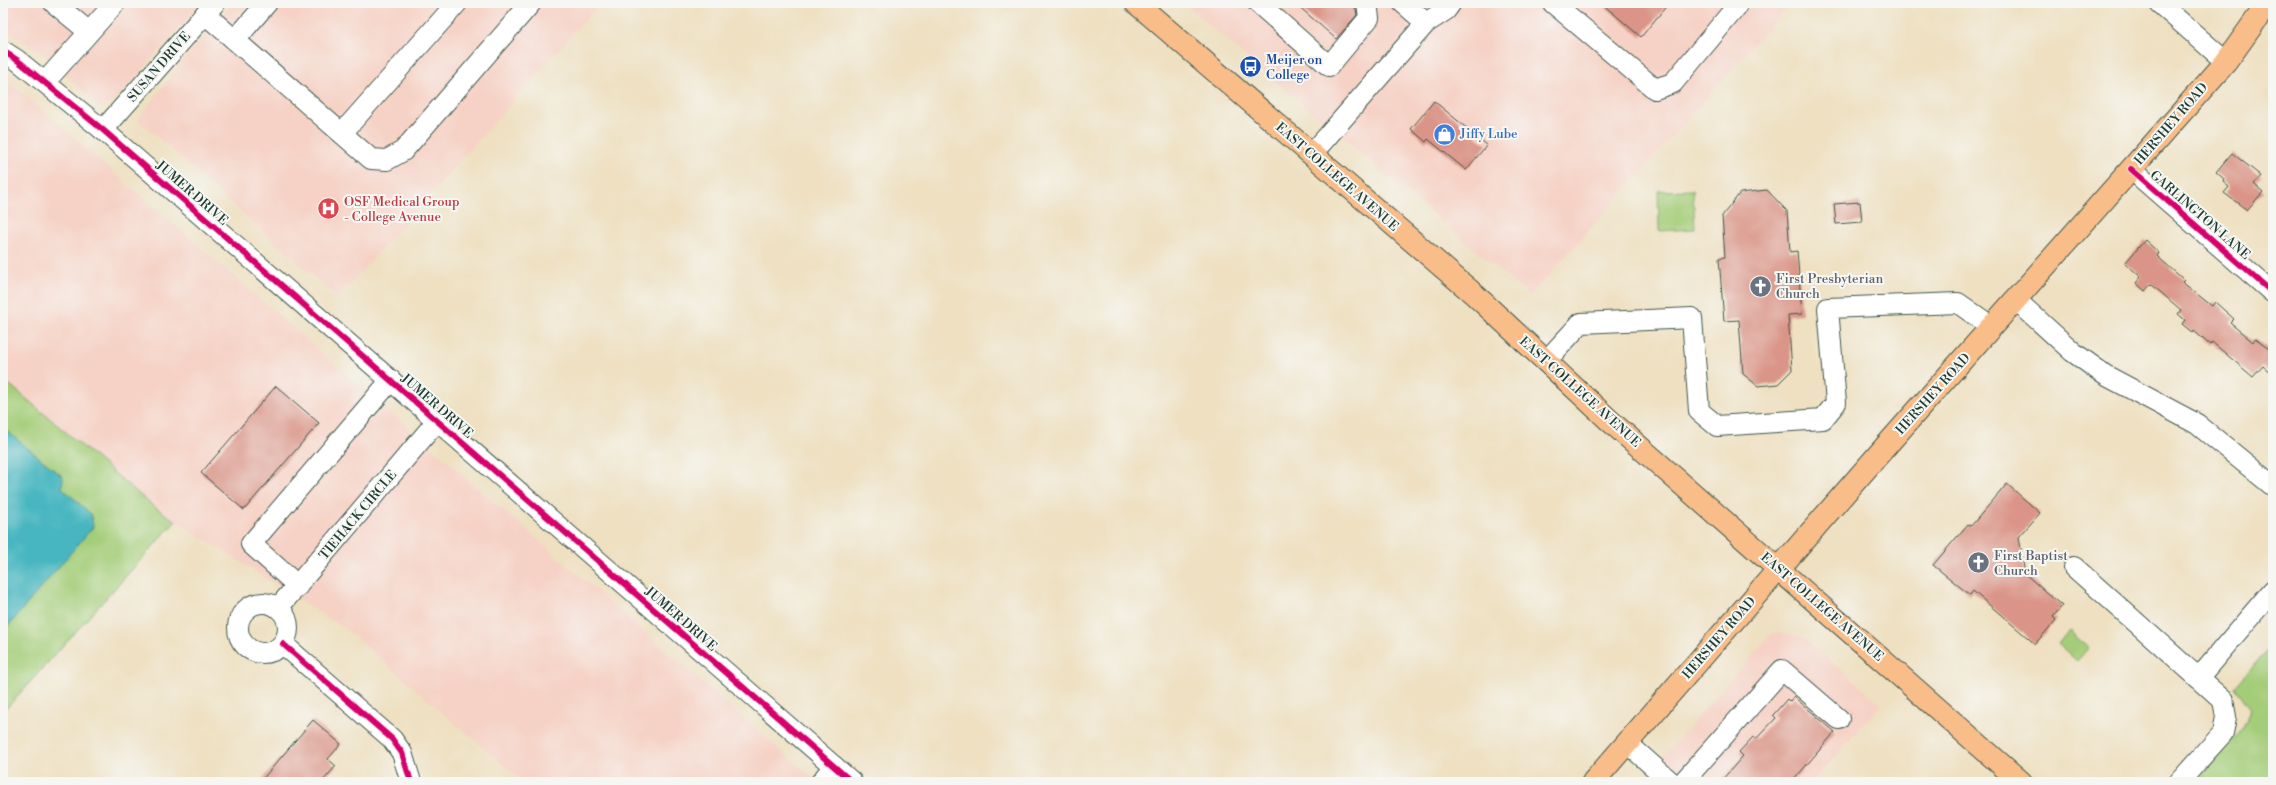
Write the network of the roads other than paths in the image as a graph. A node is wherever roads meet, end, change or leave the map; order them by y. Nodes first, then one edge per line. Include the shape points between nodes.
1 (54, 3) edge
2 (115, 3) edge
3 (267, 3) edge
4 (457, 3) edge
5 (530, 3) edge
6 (1136, 3) edge
7 (1403, 3) edge
8 (1451, 3) edge
9 (1553, 3) edge
10 (1737, 3) edge
11 (2159, 3) edge
12 (2268, 3) edge
13 (1267, 6) edge
14 (210, 8) edge
15 (1368, 10) edge
16 (1426, 23) junction
17 (89, 32) junction
18 (235, 40) junction
19 (3, 51) edge
20 (2226, 62) junction
21 (45, 82) junction
22 (103, 130) junction
23 (342, 134) junction
24 (1312, 154) junction
25 (2131, 169) junction
26 (2273, 293) edge
27 (2016, 300) junction
28 (1992, 327) junction
29 (1546, 361) junction
30 (391, 380) junction
31 (437, 421) junction
32 (2273, 486) edge
33 (2074, 568) dead end
34 (1779, 569) junction
35 (298, 586) junction
36 (2273, 590) edge
37 (278, 608) junction
38 (283, 644) junction
39 (2198, 678) junction
40 (1839, 719) dead end
41 (1627, 743) junction
42 (834, 766) junction
43 (411, 782) edge
44 (821, 782) edge
45 (852, 782) edge
46 (1593, 782) edge
47 (1670, 782) edge
48 (1683, 782) edge
49 (2021, 782) edge
50 (2179, 782) edge

1 - 17 street
2 - 17 street
3 - 18 street
4 - 23 street
5 - 23 street via 403,151 387,160 371,159
6 - 24 main road, EAST COLLEGE AVENUE
7 - 16 street
8 - 16 street via 1446,10
9 - 10 street via 1655,89 1673,83
11 - 20 street
12 - 20 main road, HERSHEY ROAD
13 - 15 street via 1329,66
14 - 18 street
14 - 22 street, SUSAN DRIVE
16 - 24 street
17 - 21 street
18 - 23 street
19 - 21 street, JUMER DRIVE
20 - 25 main road, HERSHEY ROAD
21 - 22 street, JUMER DRIVE
22 - 30 street, JUMER DRIVE
24 - 29 main road, EAST COLLEGE AVENUE
25 - 26 street, GARLINGTON LANE
25 - 27 main road, HERSHEY ROAD
27 - 28 main road, HERSHEY ROAD
27 - 32 street via 2073,352 2105,375 2197,424
28 - 29 street via 1958,303 1828,308 1836,403 1823,419 1717,426 1698,411 1692,318 1581,324
28 - 34 main road, HERSHEY ROAD
29 - 34 main road, EAST COLLEGE AVENUE
30 - 31 street, JUMER DRIVE
30 - 35 street via 251,544
31 - 35 street, TIEHACK CIRCLE
31 - 42 street, JUMER DRIVE
33 - 39 street
34 - 41 main road, HERSHEY ROAD
34 - 49 main road, EAST COLLEGE AVENUE
35 - 37 street, TIEHACK CIRCLE
36 - 39 street
37 - 38 street via 287,621 287,637
37 - 38 street via 267,604 254,605 242,616 238,632 246,646 261,653 273,651
38 - 43 street via 392,739 402,753
39 - 50 street via 2223,700 2226,717 2223,733
40 - 48 street via 1782,670
41 - 46 main road, HERSHEY ROAD
41 - 47 street
42 - 44 street
42 - 45 street, JUMER DRIVE

